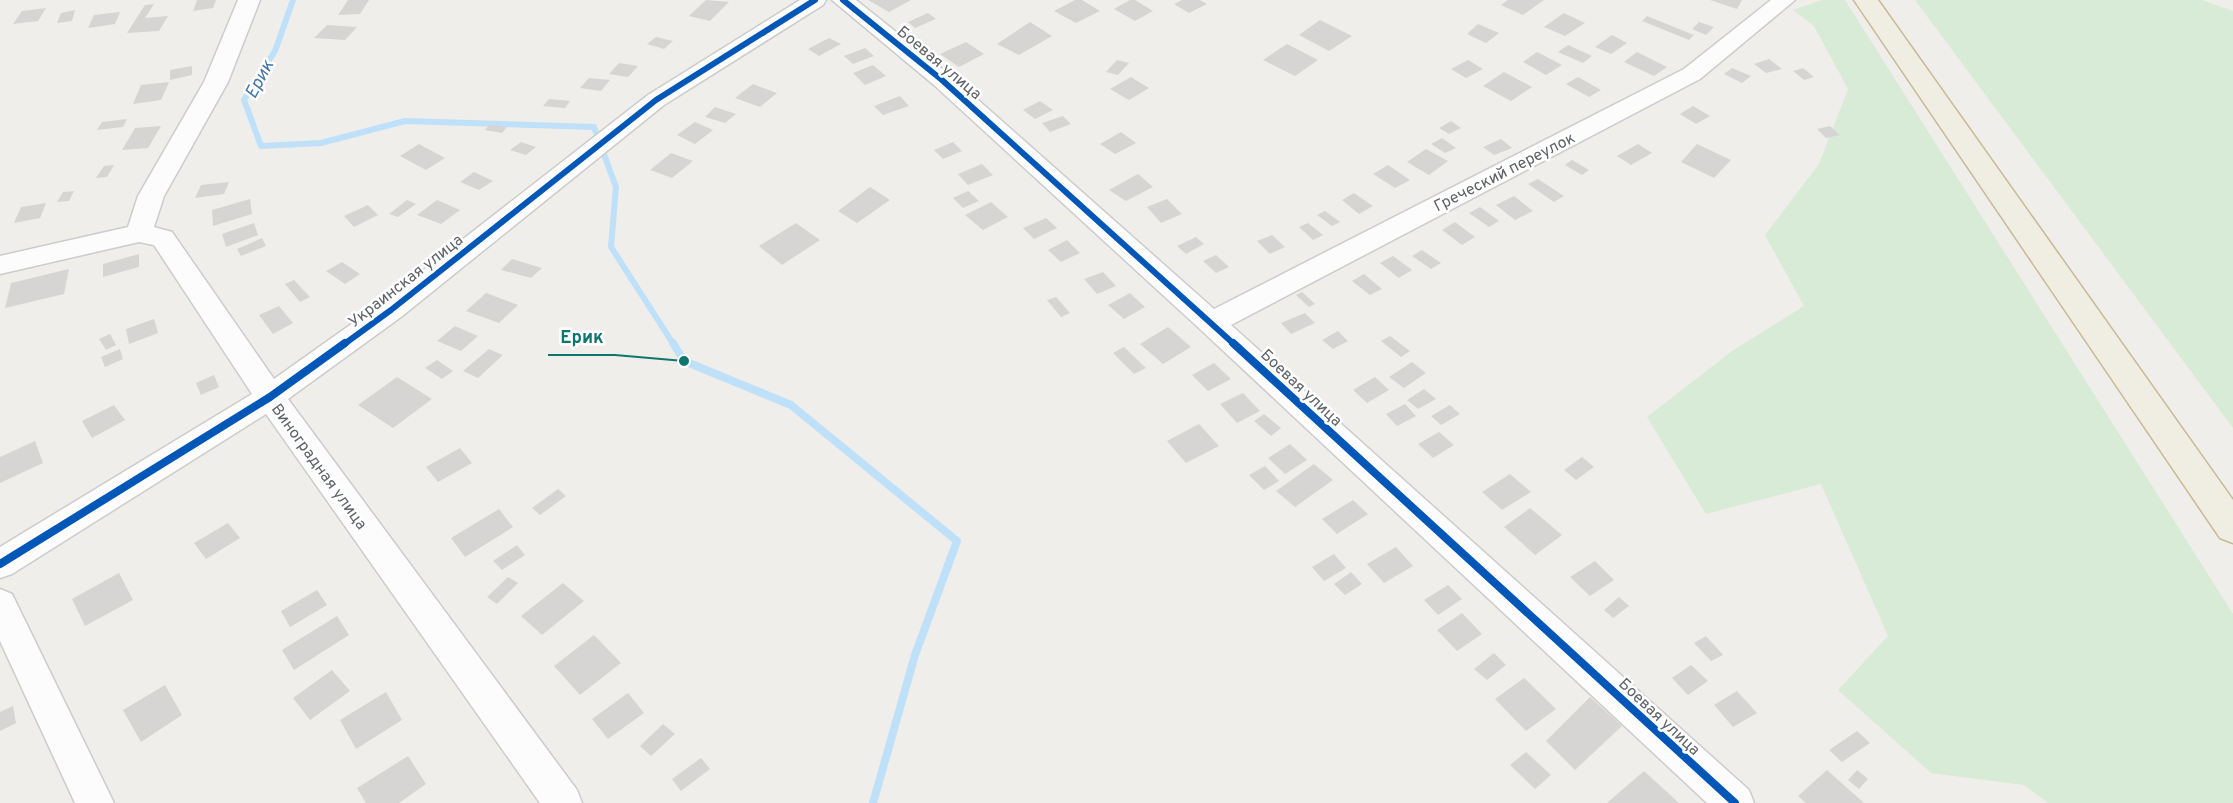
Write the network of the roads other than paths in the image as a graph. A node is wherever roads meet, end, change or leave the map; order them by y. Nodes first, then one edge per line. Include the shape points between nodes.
1 (249, 0) edge
2 (815, 0) edge
3 (843, 0) edge
4 (1784, 0) edge
5 (1866, 0) edge
6 (140, 233) junction
7 (0, 265) edge
8 (1211, 323) junction
9 (270, 398) junction
10 (2233, 528) edge
11 (0, 564) edge
12 (0, 604) edge
13 (87, 799) edge
14 (563, 803) edge
15 (1735, 803) edge

1 - 6 street via 216,82 151,196
2 - 9 street, Украинская улица via 656,100 391,310
3 - 8 street, Боевая улица via 942,80
4 - 8 street, Греческий переулок via 1692,74
5 - 10 highway
6 - 7 street
6 - 9 street, Виноградная улица via 163,238
8 - 15 street, Боевая улица
9 - 11 street, Украинская улица
9 - 14 street, Виноградная улица
12 - 13 street

